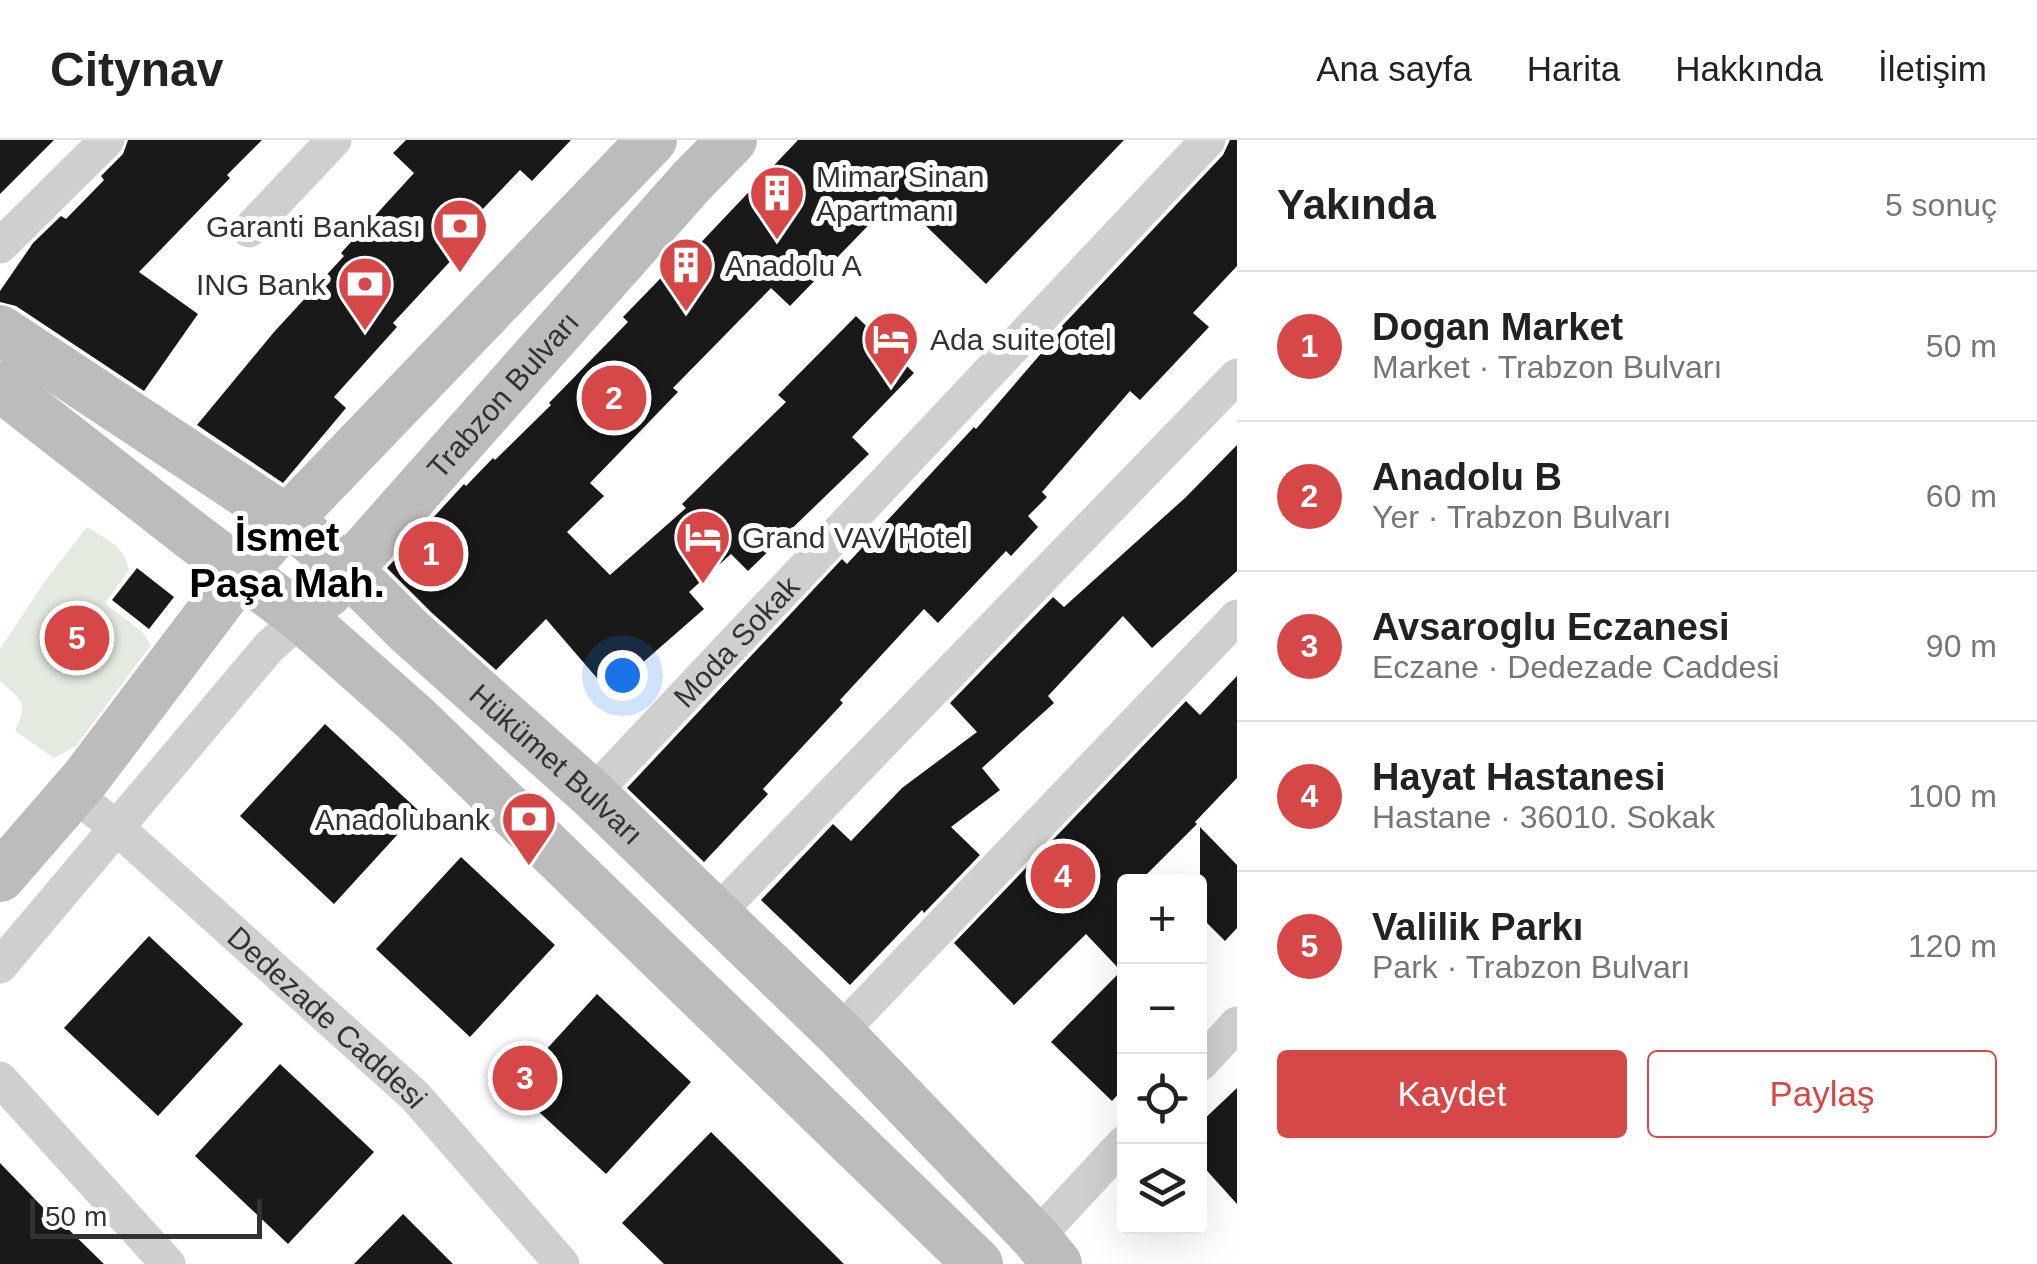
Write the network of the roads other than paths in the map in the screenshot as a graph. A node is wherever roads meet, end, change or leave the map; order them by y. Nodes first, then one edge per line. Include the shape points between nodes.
1 (107, 140) edge
2 (334, 140) edge
3 (652, 140) edge
4 (732, 140) edge
5 (1208, 140) edge
6 (249, 230) dead end
7 (0, 246) edge
8 (0, 330) edge
9 (1237, 376) edge
10 (0, 386) edge
11 (287, 520) junction
12 (242, 571) junction
13 (348, 571) junction
14 (1237, 617) edge
15 (302, 618) junction
16 (72, 793) junction
17 (592, 794) junction
18 (116, 827) junction
19 (0, 877) edge
20 (716, 914) junction
21 (0, 966) edge
22 (1237, 1024) edge
23 (839, 1033) junction
24 (1207, 1056) edge
25 (0, 1079) edge
26 (1123, 1144) edge
27 (1047, 1251) edge
28 (168, 1264) edge
29 (562, 1264) edge
30 (978, 1264) edge

1 - 7 street
2 - 6 street
3 - 11 main road
4 - 13 main road, Trabzon Bulvarı
5 - 17 street, Moda Sokak
8 - 11 main road, Hükümet Bulvarı
9 - 20 street
10 - 12 main road, Hükümet Bulvarı
11 - 12 main road
11 - 13 main road, Hükümet Bulvarı
12 - 15 main road, Hükümet Bulvarı
12 - 16 main road
13 - 15 main road, Trabzon Bulvarı
13 - 17 main road, Hükümet Bulvarı
14 - 23 street
15 - 18 street, Trabzon Bulvarı via 269,646
15 - 30 main road, Hükümet Bulvarı via 416,719
16 - 18 street, Dedezade Caddesi
16 - 19 main road
17 - 20 main road, Hükümet Bulvarı
18 - 21 street, Trabzon Bulvarı
18 - 29 street, Dedezade Caddesi via 414,1096
20 - 23 main road, Hükümet Bulvarı
22 - 24 street
23 - 27 main road, Hükümet Bulvarı
25 - 28 street
26 - 27 street

